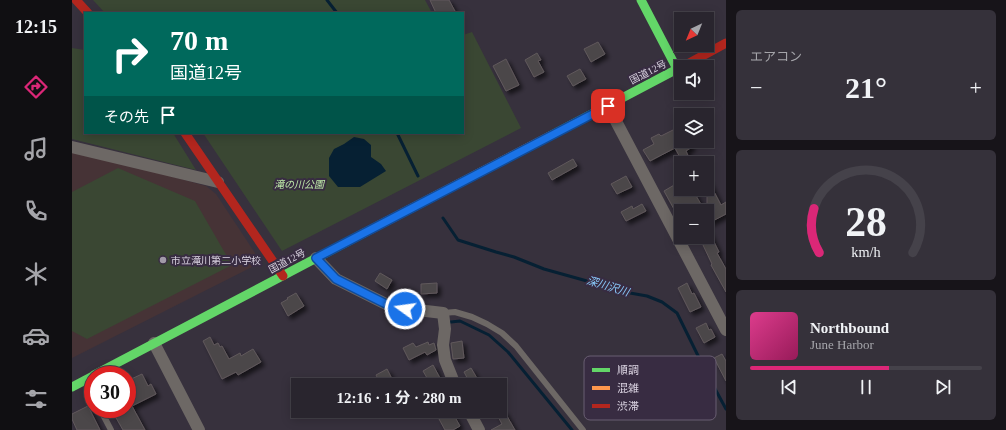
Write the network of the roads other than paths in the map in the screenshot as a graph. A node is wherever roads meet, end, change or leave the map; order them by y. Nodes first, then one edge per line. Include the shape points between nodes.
1 (76, 0) edge
2 (641, 0) edge
3 (87, 12) edge
4 (726, 43) edge
5 (675, 60) edge
6 (695, 60) edge
7 (674, 71) edge
8 (608, 106) junction
9 (186, 134) edge
10 (72, 147) edge
11 (218, 182) junction
12 (316, 258) junction
13 (283, 276) junction
14 (443, 313) junction
15 (726, 330) edge
16 (154, 343) junction
17 (111, 366) edge
18 (452, 378) edge
19 (84, 380) edge
20 (72, 387) edge
21 (105, 418) edge
22 (473, 418) edge
23 (111, 430) edge
24 (199, 430) edge
25 (479, 430) edge
26 (583, 430) edge

1 - 3 main road
2 - 5 main road
4 - 6 main road, 国道12号
7 - 8 main road, 国道12号
8 - 12 main road, 国道12号
8 - 15 street
9 - 11 main road
10 - 11 street
11 - 13 main road
12 - 13 main road, 国道12号
12 - 14 street via 336,279 392,307
13 - 16 main road, 国道12号
14 - 18 street via 445,329 442,344
14 - 26 lane via 455,312 472,317 502,333 516,346
16 - 17 main road, 国道12号
16 - 24 street
19 - 20 main road, 国道12号
21 - 23 lane
22 - 25 street

